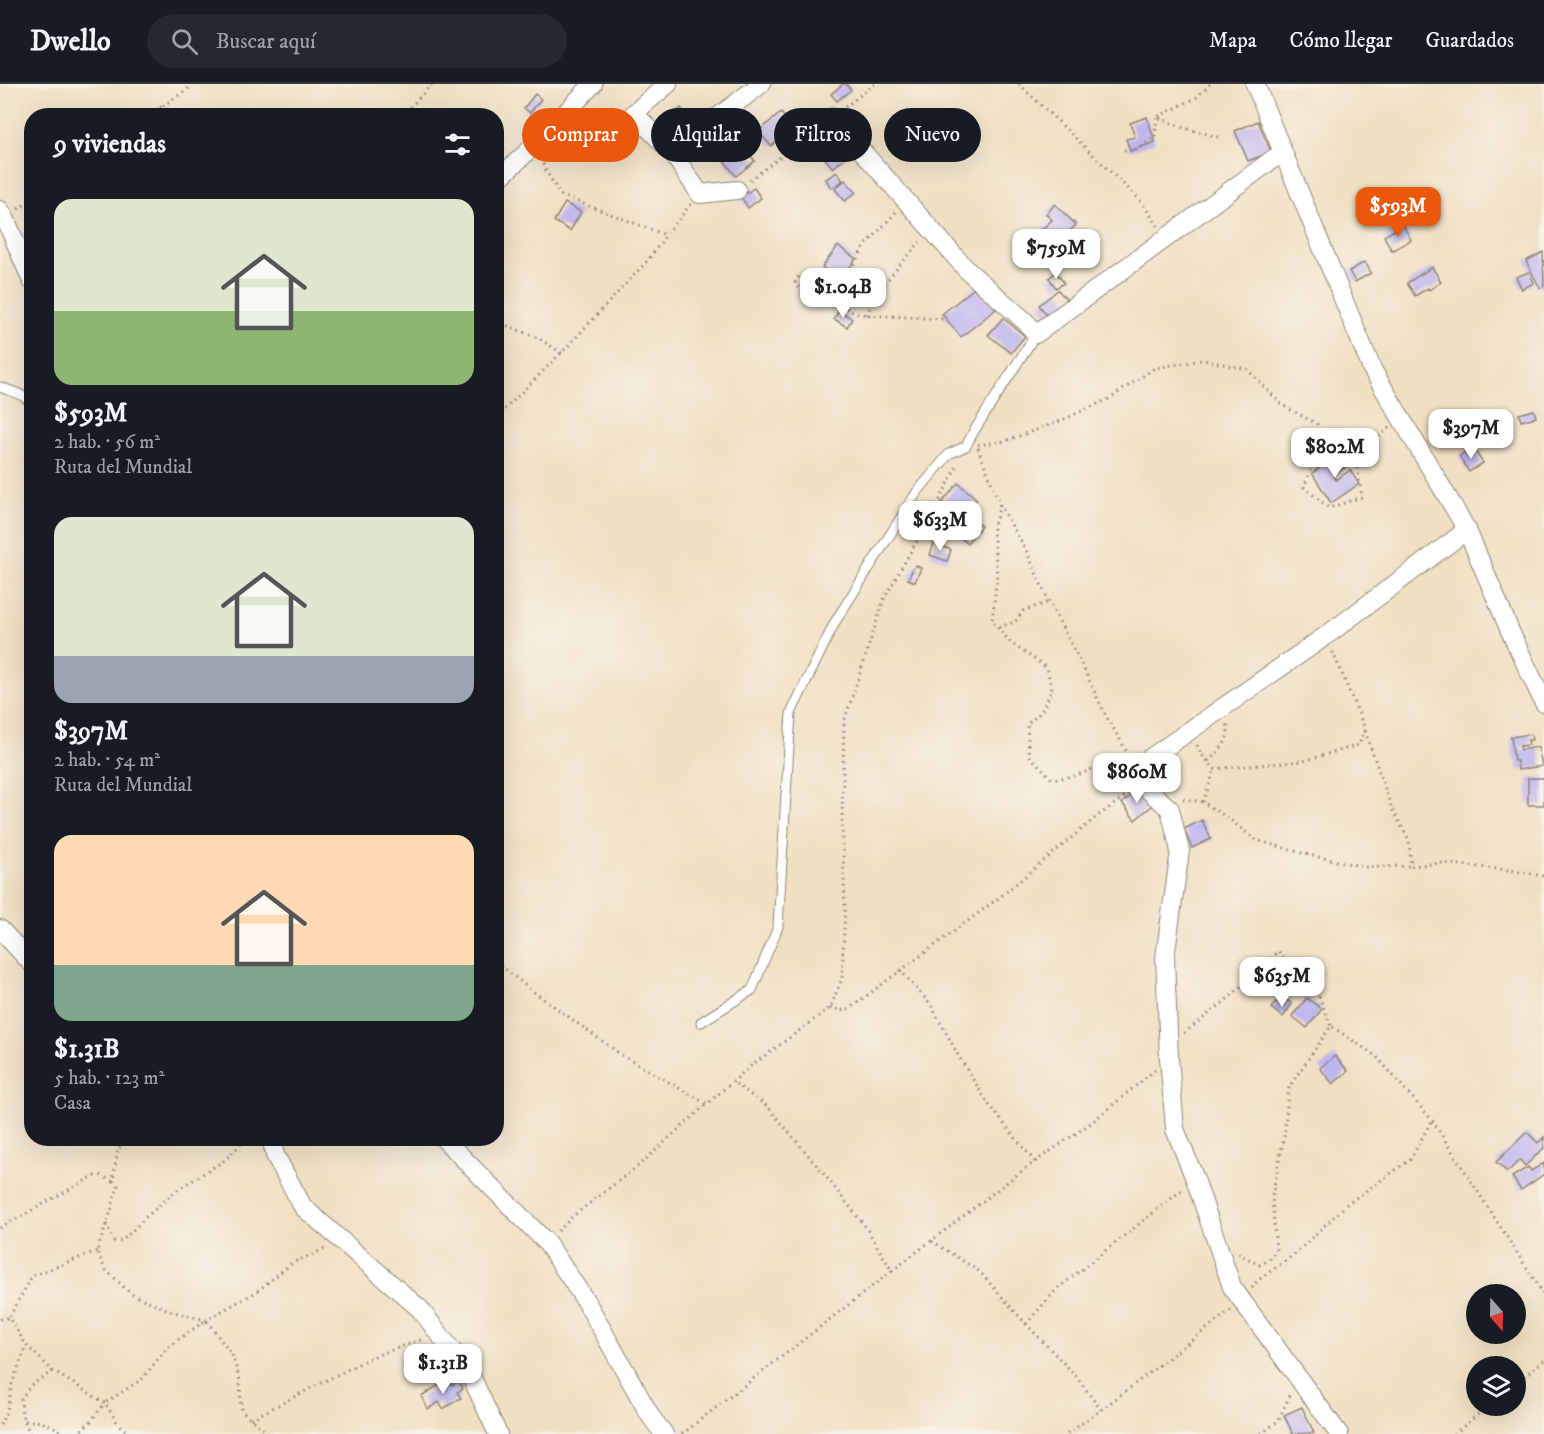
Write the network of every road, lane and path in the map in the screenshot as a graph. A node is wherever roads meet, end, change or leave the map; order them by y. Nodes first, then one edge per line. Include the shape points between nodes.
1 (195, 84) edge
2 (432, 84) edge
3 (593, 84) edge
4 (668, 84) edge
5 (761, 84) edge
6 (874, 84) edge
7 (1019, 84) edge
8 (1210, 84) edge
9 (1254, 84) edge
10 (160, 107) edge
11 (410, 108) edge
12 (570, 108) edge
13 (730, 108) edge
14 (843, 108) edge
15 (1157, 117) junction
16 (651, 130) edge
17 (1218, 137) dead end
18 (1124, 150) dead end
19 (1283, 153) junction
20 (522, 157) edge
21 (774, 161) edge
22 (543, 162) edge
23 (679, 162) edge
24 (872, 162) edge
25 (504, 174) edge
26 (736, 190) joint
27 (700, 194) junction
28 (904, 198) junction
29 (0, 210) edge
30 (931, 229) junction
31 (666, 235) junction
32 (1167, 237) junction
33 (24, 262) edge
34 (867, 315) junction
35 (944, 319) dead end
36 (504, 324) edge
37 (1036, 334) junction
38 (562, 353) junction
39 (0, 387) edge
40 (24, 397) edge
41 (504, 410) edge
42 (1402, 418) junction
43 (1000, 505) junction
44 (1467, 530) junction
45 (1049, 602) junction
46 (998, 628) junction
47 (1327, 635) junction
48 (1544, 703) edge
49 (1221, 708) junction
50 (1365, 729) junction
51 (1191, 730) junction
52 (1208, 761) junction
53 (1215, 769) junction
54 (1147, 782) junction
55 (1203, 802) junction
56 (1170, 809) junction
57 (1412, 866) junction
58 (1544, 876) edge
59 (0, 929) edge
60 (24, 955) edge
61 (900, 970) junction
62 (830, 1008) dead end
63 (701, 1022) dead end
64 (1331, 1026) junction
65 (1184, 1033) dead end
66 (1169, 1058) junction
67 (733, 1082) dead end
68 (707, 1104) dead end
69 (1432, 1120) junction
70 (121, 1146) edge
71 (239, 1146) edge
72 (273, 1146) edge
73 (451, 1146) edge
74 (1035, 1162) junction
75 (1195, 1179) junction
76 (113, 1181) junction
77 (106, 1224) junction
78 (0, 1228) edge
79 (340, 1239) junction
80 (932, 1241) junction
81 (1215, 1241) junction
82 (547, 1243) junction
83 (97, 1251) junction
84 (892, 1271) junction
85 (1544, 1295) edge
86 (1243, 1301) junction
87 (9, 1318) junction
88 (0, 1319) edge
89 (206, 1320) junction
90 (1026, 1324) junction
91 (437, 1330) junction
92 (27, 1347) junction
93 (1544, 1360) edge
94 (53, 1371) junction
95 (1526, 1375) edge
96 (1298, 1377) junction
97 (105, 1403) junction
98 (1101, 1410) junction
99 (1476, 1416) edge
100 (251, 1419) junction
101 (25, 1421) junction
102 (0, 1425) edge
103 (30, 1434) edge
104 (66, 1434) edge
105 (77, 1434) edge
106 (130, 1434) edge
107 (268, 1434) edge
108 (498, 1434) edge
109 (664, 1434) edge
110 (682, 1434) edge
111 (1067, 1434) edge
112 (1260, 1434) edge
113 (1339, 1434) edge
114 (1454, 1434) edge

1 - 10 path
2 - 11 path
3 - 12 street
4 - 16 street via 634,113
5 - 13 street
6 - 14 path
7 - 32 path via 1139,198
8 - 15 path via 1196,98
9 - 19 street
15 - 17 path
15 - 18 path via 1155,137 1134,151
19 - 32 street
19 - 42 street via 1372,369
20 - 25 street
21 - 26 path
22 - 31 path via 560,195
23 - 27 street
24 - 28 street
26 - 27 street
27 - 31 path
28 - 30 street
28 - 34 path via 840,281 807,273 795,283 800,290
29 - 33 street
30 - 34 path via 885,285
30 - 37 street via 967,270
31 - 38 path via 648,260
32 - 37 street
34 - 35 path
36 - 38 path
37 - 63 lane via 966,446 949,454 917,492 830,632 791,713 778,927 752,990
38 - 41 path
39 - 40 lane
42 - 43 path via 1356,460 1362,497 1329,508 1305,487 1319,448 1317,424 1282,405 1247,369 1203,360 1155,368 1109,399 1058,422 1005,441 977,445
42 - 44 street
43 - 45 path
43 - 46 path via 993,529 997,575 992,621
44 - 47 street
44 - 48 street
45 - 46 path via 1023,611 1015,622
45 - 46 path via 1133,764 1102,765 1076,776 1052,779 1029,755 1027,724 1041,712 1052,690 1047,668 1011,643
47 - 49 street
47 - 50 path
49 - 51 street
49 - 52 path via 1229,728 1223,748
50 - 53 path via 1359,745 1303,761
50 - 57 path via 1392,809 1409,840
51 - 52 path
51 - 54 street via 1146,761
52 - 53 path
53 - 55 path
54 - 56 street via 1147,789
54 - 61 path via 1099,814 1000,897
55 - 56 path via 1183,799
55 - 57 path via 1256,840 1365,867
56 - 66 street via 1180,851 1165,957
57 - 58 path via 1441,862
59 - 60 street
61 - 62 path via 846,1011
61 - 74 path via 931,1005 990,1104
64 - 65 path via 1318,994 1278,951 1229,998
64 - 69 path via 1376,1056
64 - 81 path via 1289,1087 1272,1197 1276,1250 1259,1265
66 - 74 path via 1091,1123
66 - 75 street via 1175,1129
67 - 84 path via 768,1107 865,1226
68 - 82 path via 638,1166 573,1216
69 - 85 path
69 - 86 path via 1410,1160 1347,1204 1295,1254 1257,1281
70 - 76 path
71 - 77 path via 225,1160 177,1190 122,1241 114,1241
72 - 79 street via 303,1207
73 - 82 street
74 - 80 path
75 - 81 street
75 - 90 path via 1057,1289
76 - 77 path via 118,1186
76 - 78 path via 99,1175 92,1177
77 - 83 path
79 - 89 path via 292,1263 256,1292
79 - 91 street via 420,1309
80 - 84 path
80 - 90 path via 980,1272
81 - 86 street via 1232,1287
82 - 109 street
83 - 87 path via 32,1276
83 - 89 path via 105,1269 131,1294
84 - 110 path
86 - 96 street
86 - 98 path
87 - 88 path
87 - 92 path
89 - 97 path via 168,1347 142,1379
89 - 100 path via 232,1355 240,1380 241,1410
90 - 98 path via 1076,1376
91 - 100 path via 372,1357
91 - 108 street via 470,1374
92 - 94 path
92 - 102 path
93 - 95 path
94 - 97 path
94 - 101 path via 31,1386 21,1399
96 - 112 path via 1278,1421
96 - 113 street
97 - 105 path
97 - 106 path
98 - 111 path
99 - 114 path
100 - 107 path
101 - 103 path
101 - 104 path via 38,1420

